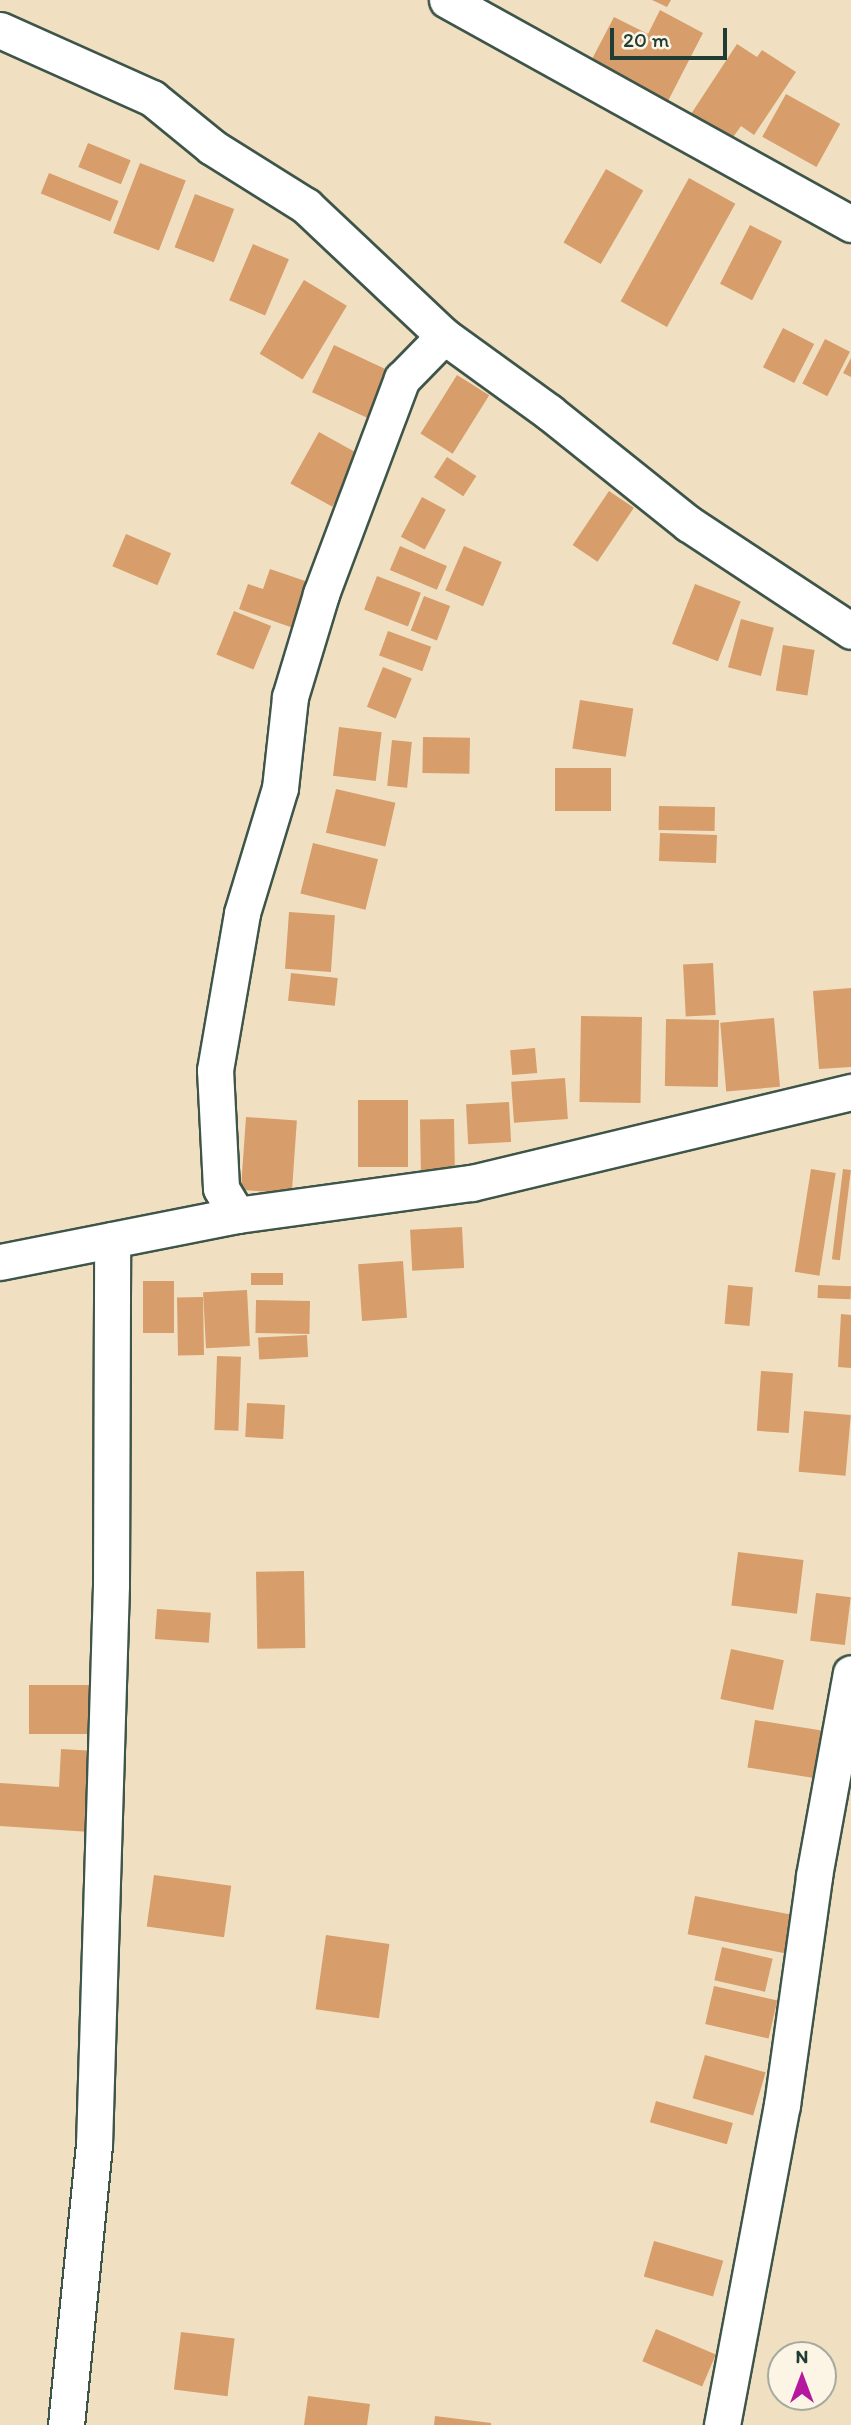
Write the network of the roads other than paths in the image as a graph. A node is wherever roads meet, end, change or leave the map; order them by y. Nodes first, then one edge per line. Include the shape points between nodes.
1 (447, 0) edge
2 (0, 30) edge
3 (851, 224) edge
4 (444, 336) junction
5 (851, 631) edge
6 (851, 1092) edge
7 (237, 1215) junction
8 (112, 1240) junction
9 (0, 1262) edge
10 (851, 1673) edge
11 (66, 2425) edge
12 (722, 2425) edge

1 - 3 street
2 - 4 street via 152,98 212,146 306,206
4 - 5 street via 690,524
4 - 7 street via 402,379 325,582 290,697 280,788 242,913 215,1070 221,1188
6 - 7 street via 472,1183
7 - 8 street
8 - 9 street
8 - 11 street via 111,1585 94,2145
10 - 12 street via 814,1876 782,2105

